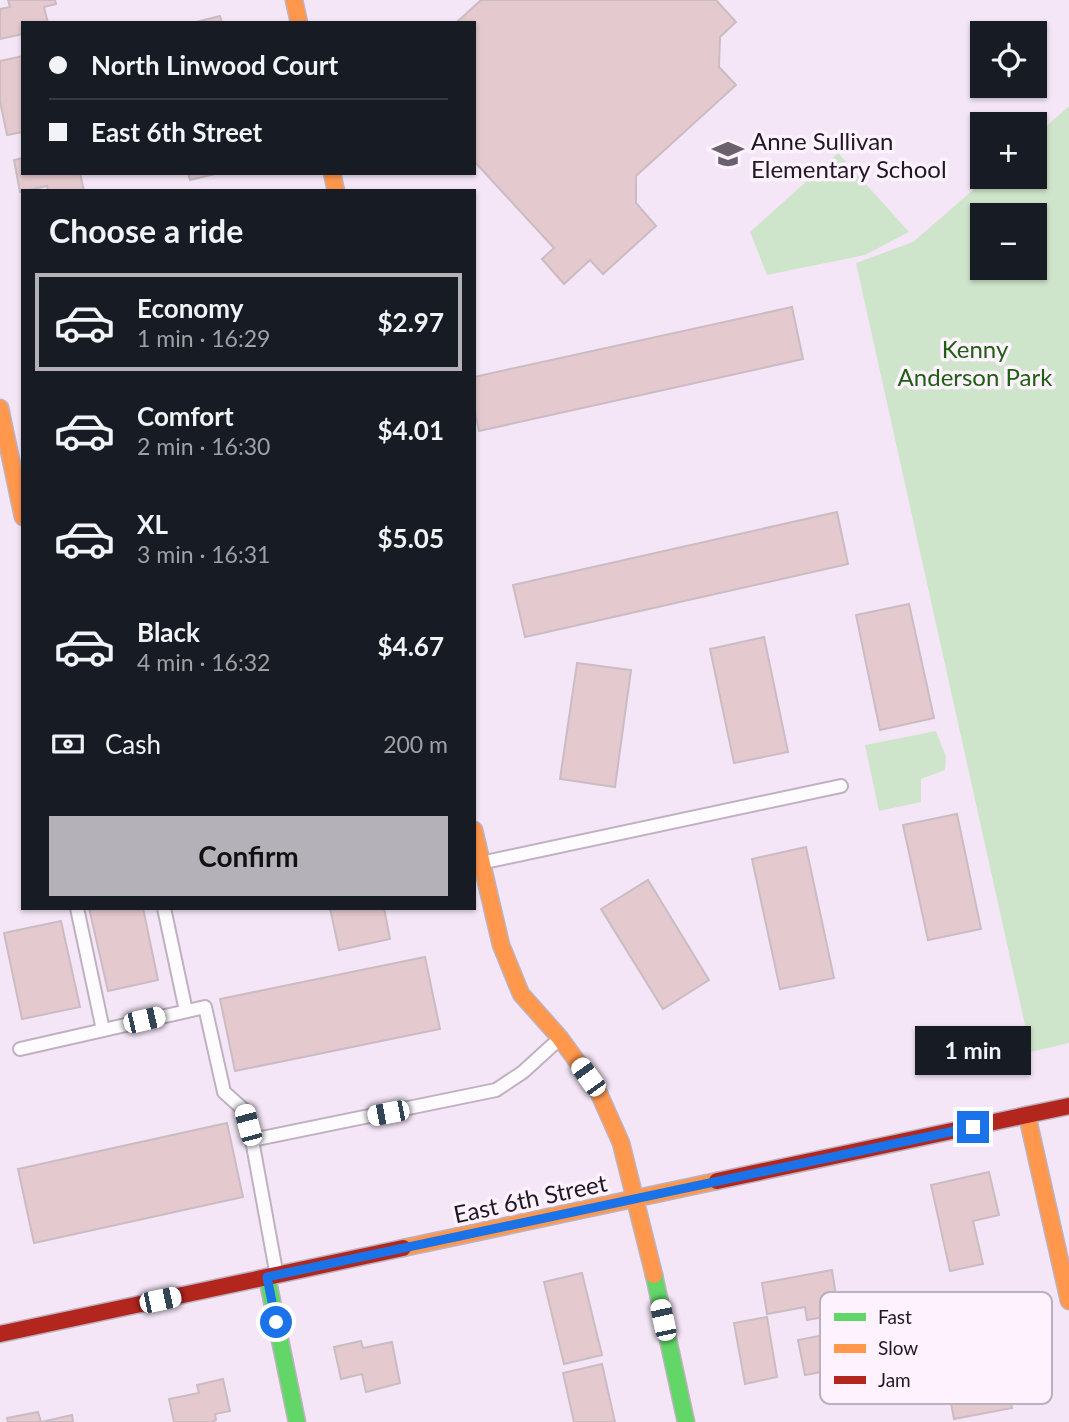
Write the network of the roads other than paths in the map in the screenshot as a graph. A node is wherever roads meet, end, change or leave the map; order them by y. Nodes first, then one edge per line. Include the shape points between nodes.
1 (294, 0) edge
2 (299, 21) edge
3 (0, 408) edge
4 (21, 508) edge
5 (841, 786) dead end
6 (476, 839) edge
7 (481, 863) junction
8 (77, 910) edge
9 (164, 910) edge
10 (186, 1011) junction
11 (103, 1030) junction
12 (560, 1038) junction
13 (20, 1049) dead end
14 (1069, 1106) edge
15 (1027, 1115) junction
16 (252, 1140) junction
17 (637, 1199) junction
18 (272, 1276) junction
19 (1069, 1301) edge
20 (0, 1334) edge
21 (296, 1422) edge
22 (686, 1422) edge

1 - 2 street
3 - 4 street
5 - 7 lane
6 - 7 street
7 - 12 street via 501,945 521,994
8 - 11 lane
9 - 10 lane
10 - 11 lane
10 - 16 lane via 205,1007 224,1092 244,1110
11 - 13 lane
12 - 16 lane via 496,1090
12 - 17 street via 611,1115
14 - 15 street, East 6th Street
15 - 17 street, East 6th Street
15 - 19 street
16 - 18 lane
17 - 18 street, East 6th Street
17 - 22 street
18 - 20 street, East 6th Street
18 - 21 street

